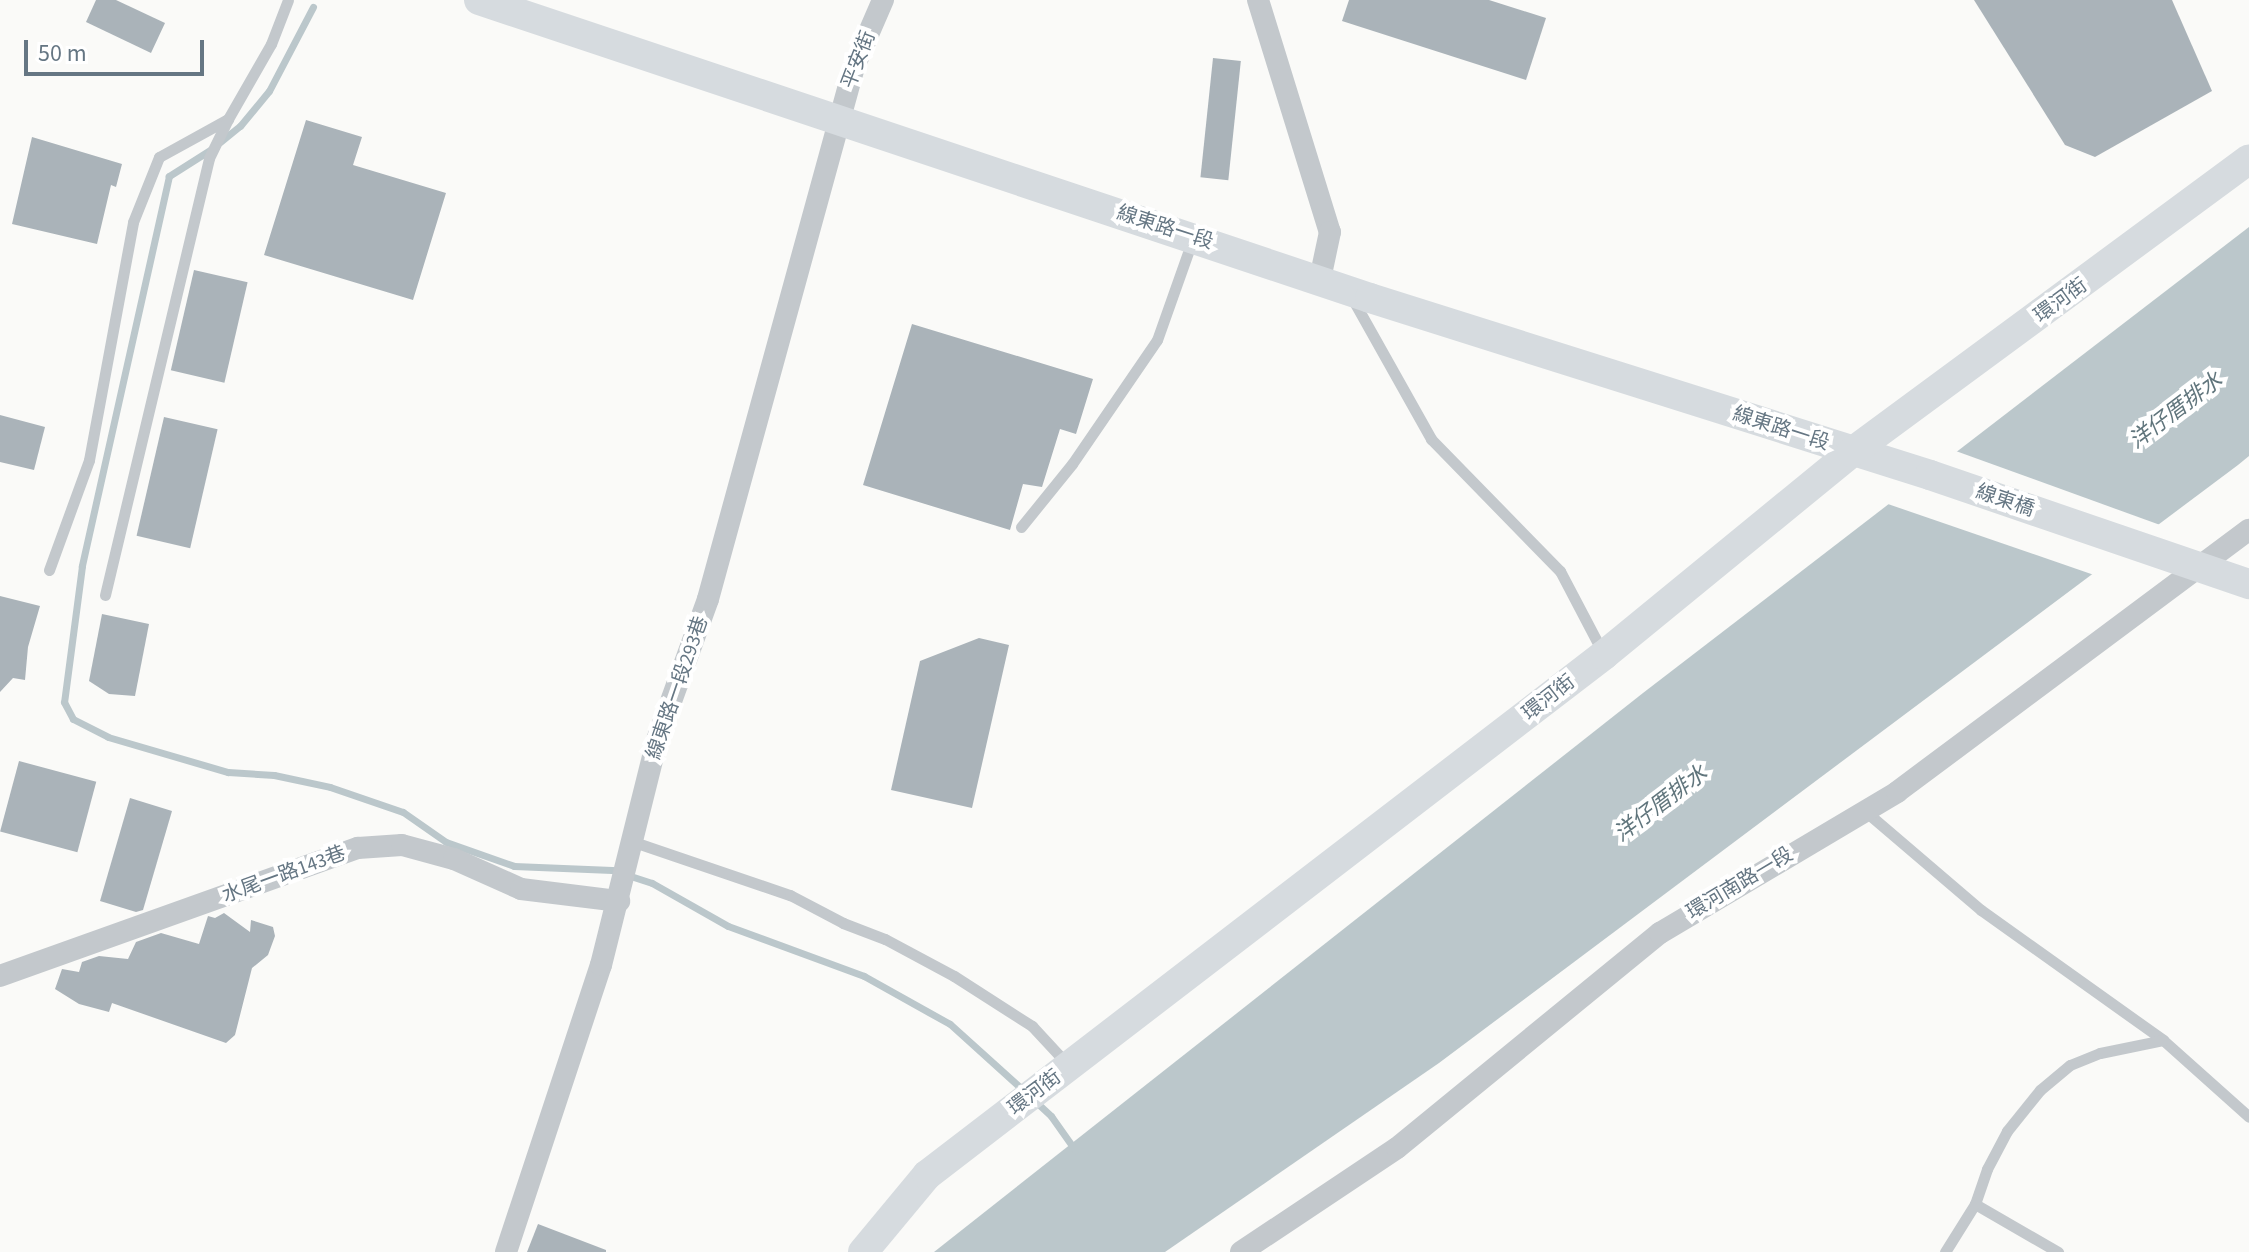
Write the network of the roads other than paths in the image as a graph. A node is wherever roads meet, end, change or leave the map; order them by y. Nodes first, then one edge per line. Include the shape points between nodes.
1 (288, 0) edge
2 (479, 0) edge
3 (883, 0) edge
4 (1258, 0) edge
5 (228, 119) junction
6 (838, 120) junction
7 (2249, 159) edge
8 (1193, 237) junction
9 (1320, 279) junction
10 (1348, 291) junction
11 (1852, 452) junction
12 (1021, 527) dead end
13 (2249, 530) edge
14 (2200, 567) junction
15 (49, 570) dead end
16 (2249, 584) edge
17 (105, 595) dead end
18 (1604, 655) junction
19 (1863, 810) junction
20 (634, 842) junction
21 (622, 891) junction
22 (0, 976) edge
23 (2163, 1040) junction
24 (1070, 1066) junction
25 (2249, 1117) edge
26 (1975, 1204) junction
27 (506, 1252) edge
28 (863, 1252) edge
29 (1241, 1252) edge
30 (1945, 1252) edge
31 (2058, 1252) edge

1 - 5 lane via 271,44
2 - 6 main road, 線東路一段
3 - 6 street, 平安街
4 - 9 street via 1330,232
5 - 15 lane via 159,157 133,222 89,460
5 - 17 lane via 209,158
6 - 8 main road, 線東路一段
6 - 20 street, 線東路一段293巷 via 708,599 657,740
7 - 11 main road, 環河街
8 - 9 main road, 線東路一段
8 - 12 lane via 1157,340 1072,464
9 - 10 main road, 線東路一段
10 - 11 main road, 線東路一段
10 - 18 lane via 1431,439 1560,571
11 - 14 main road, 線東橋
11 - 18 main road, 環河街
13 - 14 street, 環河南路一段
14 - 16 main road
14 - 19 street, 環河南路一段 via 1897,792
18 - 24 main road, 環河街
19 - 23 lane via 1981,910
19 - 29 street, 環河南路一段 via 1660,933 1397,1148
20 - 21 street, 線東路一段293巷
20 - 24 lane via 790,895 885,939 1032,1026
21 - 22 street, 水尾一路143巷 via 521,889 454,859 402,845 358,848
21 - 27 street, 線東路一段293巷
23 - 25 lane
23 - 26 lane via 2070,1065 2040,1090 2007,1131
24 - 28 main road, 環河街 via 927,1175
26 - 30 lane
26 - 31 lane

